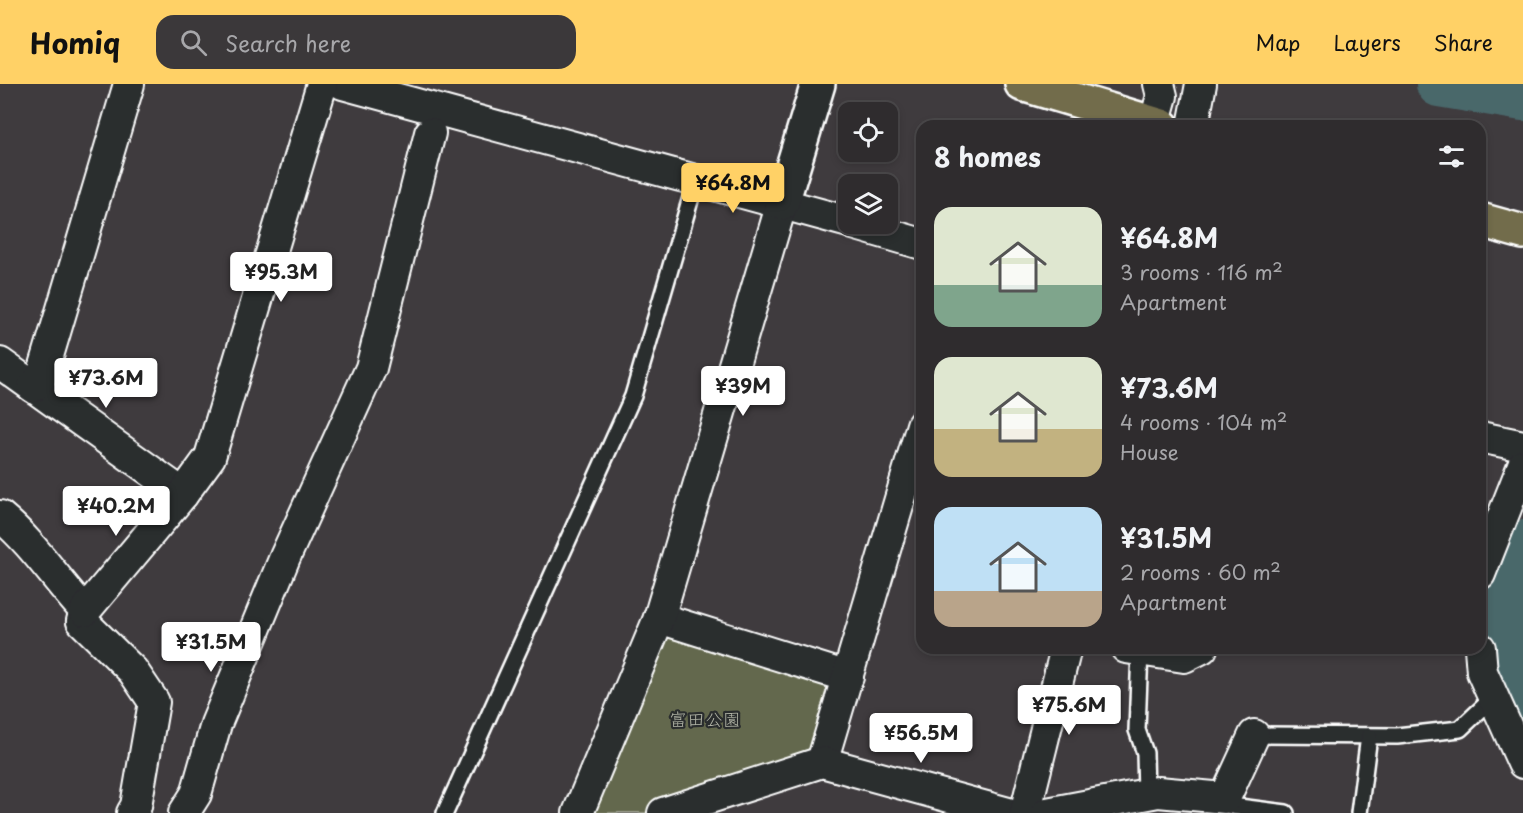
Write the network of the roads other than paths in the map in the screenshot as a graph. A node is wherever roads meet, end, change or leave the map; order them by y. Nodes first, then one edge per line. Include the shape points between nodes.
1 (129, 84) edge
2 (322, 84) edge
3 (343, 84) edge
4 (818, 84) edge
5 (1022, 84) edge
6 (1159, 84) edge
7 (1200, 87) edge
8 (1141, 120) edge
9 (1159, 120) edge
10 (1194, 120) edge
11 (430, 132) dead end
12 (696, 180) junction
13 (782, 202) junction
14 (838, 219) edge
15 (1486, 222) edge
16 (1523, 232) edge
17 (888, 234) edge
18 (916, 242) edge
19 (0, 363) edge
20 (33, 387) junction
21 (1486, 438) edge
22 (916, 445) edge
23 (1523, 446) edge
24 (1523, 465) edge
25 (183, 494) junction
26 (0, 516) edge
27 (1486, 559) edge
28 (85, 611) junction
29 (659, 618) junction
30 (1065, 654) edge
31 (1133, 654) edge
32 (1165, 654) edge
33 (1190, 654) edge
34 (1480, 654) edge
35 (848, 677) junction
36 (1495, 696) junction
37 (1254, 735) joint
38 (1369, 736) junction
39 (822, 762) junction
40 (1523, 763) edge
41 (1146, 794) junction
42 (1225, 798) junction
43 (132, 813) edge
44 (184, 813) edge
45 (446, 813) edge
46 (579, 813) edge
47 (663, 813) edge
48 (1008, 813) edge
49 (1025, 813) edge
50 (1047, 813) edge
51 (1286, 813) edge
52 (1359, 813) edge

1 - 20 street via 42,376
2 - 25 street via 210,457
3 - 12 street
4 - 13 street
5 - 8 main road
6 - 9 street via 1162,96
7 - 10 street
11 - 44 street via 371,368 285,556 216,724 196,794
12 - 13 street
12 - 45 lane via 633,396
13 - 14 street
13 - 29 street
15 - 16 main road
17 - 18 street
19 - 20 street
20 - 25 street
21 - 23 street
22 - 35 street
24 - 27 street
25 - 28 street
26 - 28 street via 31,544
28 - 43 street via 82,621 133,671 154,702
29 - 35 street
29 - 46 street
30 - 49 street
31 - 41 lane via 1137,730 1145,753
32 - 33 street
34 - 36 street via 1482,672
35 - 39 street
36 - 38 lane via 1460,729
36 - 40 street
37 - 38 lane
37 - 42 street
38 - 52 lane
39 - 47 street
39 - 48 street
41 - 42 street
41 - 50 street
42 - 51 lane via 1231,806

